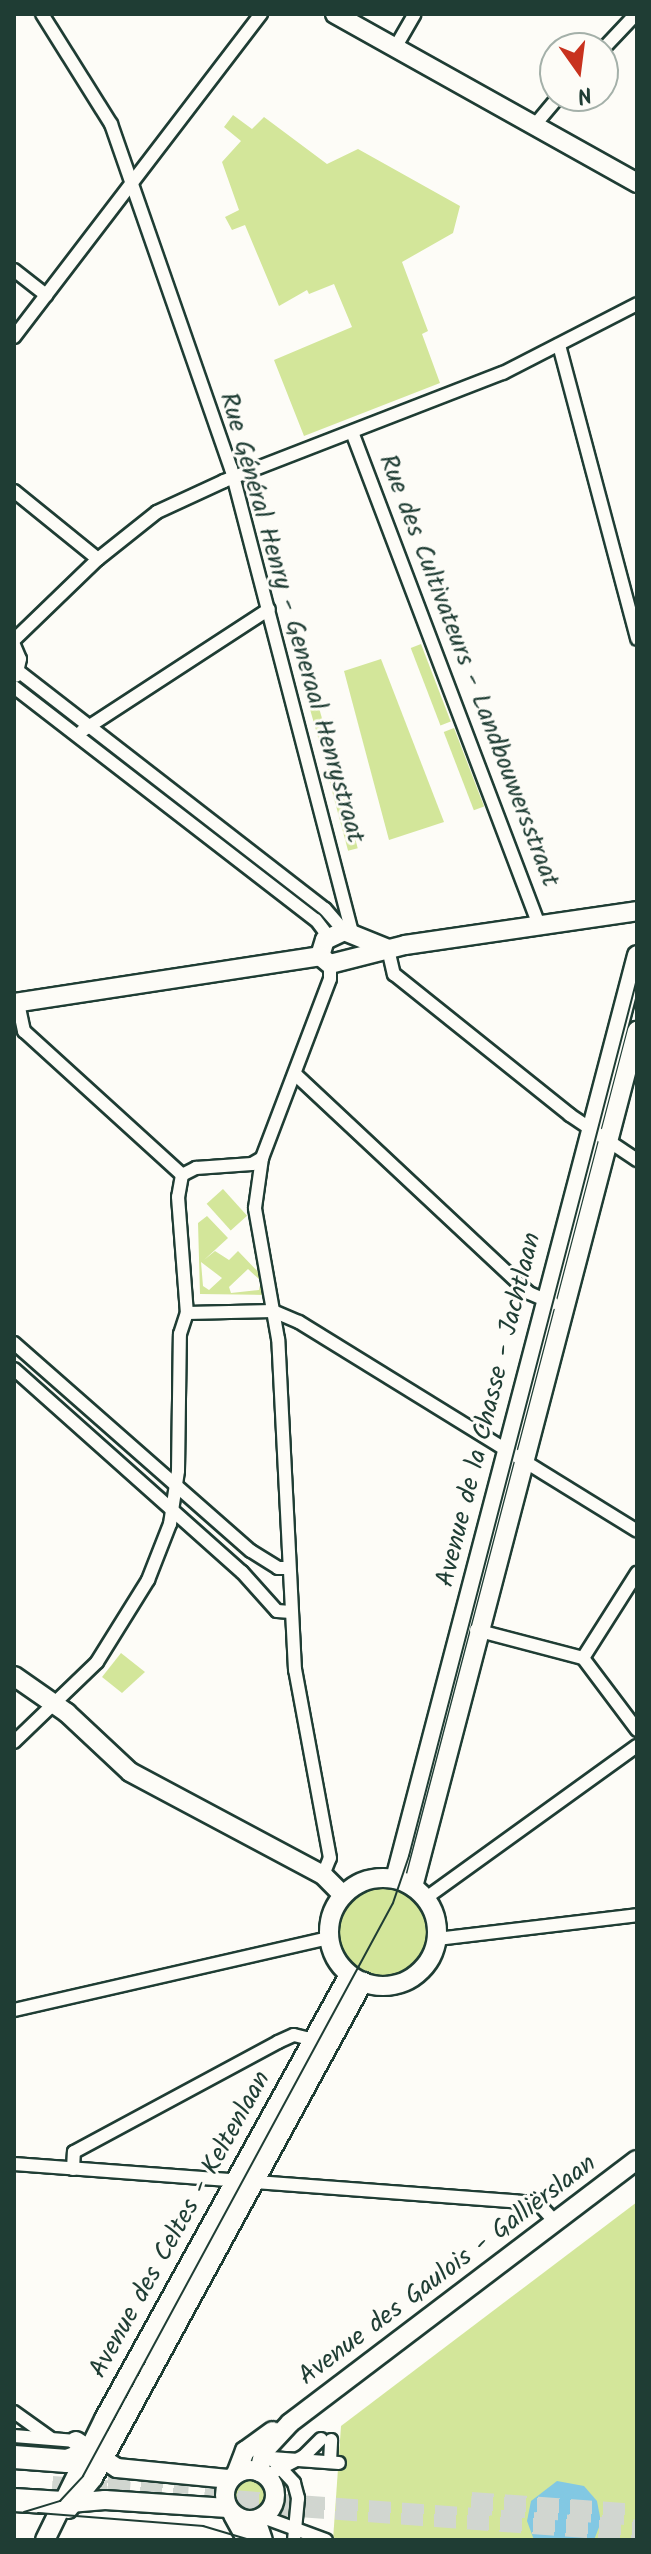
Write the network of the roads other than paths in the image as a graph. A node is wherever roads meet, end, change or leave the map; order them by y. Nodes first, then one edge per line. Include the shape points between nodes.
1 (42, 14) edge
2 (261, 14) edge
3 (335, 14) edge
4 (415, 14) edge
5 (636, 14) edge
6 (619, 32) edge
7 (395, 48) junction
8 (546, 112) edge
9 (534, 126) junction
10 (132, 183) junction
11 (637, 183) edge
12 (14, 270) edge
13 (46, 295) junction
14 (637, 304) edge
15 (14, 337) edge
16 (559, 345) junction
17 (352, 432) junction
18 (234, 477) junction
19 (14, 491) edge
20 (98, 559) junction
21 (269, 609) junction
22 (637, 639) edge
23 (14, 643) edge
24 (16, 675) edge
25 (14, 687) edge
26 (86, 725) junction
27 (77, 736) junction
28 (637, 911) edge
29 (539, 925) junction
30 (351, 940) junction
31 (388, 949) junction
32 (637, 955) edge
33 (325, 960) junction
34 (16, 1003) edge
35 (637, 1031) edge
36 (295, 1074) junction
37 (590, 1130) junction
38 (607, 1143) junction
39 (262, 1158) junction
40 (637, 1160) edge
41 (182, 1175) junction
42 (556, 1304) junction
43 (273, 1311) junction
44 (187, 1313) junction
45 (14, 1343) edge
46 (26, 1354) junction
47 (14, 1368) edge
48 (516, 1456) junction
49 (176, 1485) junction
50 (172, 1510) junction
51 (637, 1531) edge
52 (289, 1568) junction
53 (637, 1573) edge
54 (291, 1612) junction
55 (471, 1629) junction
56 (583, 1658) junction
57 (14, 1676) edge
58 (54, 1706) junction
59 (637, 1730) edge
60 (14, 1742) edge
61 (637, 1746) edge
62 (323, 1875) junction
63 (395, 1879) junction
64 (420, 1892) junction
65 (343, 1895) junction
66 (637, 1915) edge
67 (329, 1938) junction
68 (437, 1939) junction
69 (356, 1978) junction
70 (14, 2010) edge
71 (321, 2043) junction
72 (637, 2160) edge
73 (14, 2164) edge
74 (73, 2169) junction
75 (245, 2181) junction
76 (555, 2222) junction
77 (14, 2412) edge
78 (290, 2423) junction
79 (14, 2436) edge
80 (51, 2439) junction
81 (281, 2443) dead end
82 (88, 2452) junction
83 (14, 2457) edge
84 (298, 2460) junction
85 (14, 2471) edge
86 (269, 2472) junction
87 (233, 2477) junction
88 (14, 2485) edge
89 (14, 2500) edge
90 (59, 2501) junction
91 (230, 2511) junction
92 (260, 2518) junction
93 (295, 2534) edge
94 (45, 2540) edge
95 (247, 2540) edge
96 (263, 2540) edge
97 (326, 2540) edge

1 - 10 street, Rue Général Henry - Generaal Henrystraat via 111,124
2 - 10 street
3 - 7 street
4 - 7 street
5 - 6 street
7 - 9 street
8 - 9 street
9 - 11 street
10 - 13 street
10 - 18 street, Rue Général Henry - Generaal Henrystraat
12 - 13 street
13 - 15 street
14 - 16 street
16 - 17 street via 491,378
16 - 22 street
17 - 18 street
17 - 29 street, Rue des Cultivateurs - Landbouwersstraat
18 - 20 street via 157,512
18 - 21 street, Rue Général Henry - Generaal Henrystraat
19 - 20 street
20 - 23 street
21 - 26 street
21 - 30 street, Rue Général Henry - Generaal Henrystraat
23 - 24 street
24 - 26 street
25 - 27 street
26 - 27 street
26 - 30 street via 325,909
27 - 30 street via 316,920
28 - 29 street
29 - 31 street
30 - 31 street
30 - 33 street
30 - 33 street
31 - 37 street via 394,974
32 - 37 street, Avenue de la Chasse - Jachtlaan
33 - 34 street
33 - 36 street via 330,979
34 - 41 street via 24,1031
35 - 38 street, Avenue de la Chasse - Jachtlaan
36 - 39 street
36 - 42 street via 529,1293
37 - 38 street
37 - 42 street, Avenue de la Chasse - Jachtlaan
38 - 40 street
38 - 42 street, Avenue de la Chasse - Jachtlaan
39 - 41 street
39 - 43 street via 255,1208
41 - 44 street via 178,1197
42 - 48 street, Avenue de la Chasse - Jachtlaan
43 - 44 street
43 - 48 street
43 - 52 street
44 - 49 street via 180,1334
45 - 46 street
46 - 47 street
46 - 49 street
47 - 50 street
48 - 51 street
48 - 55 street, Avenue de la Chasse - Jachtlaan
49 - 50 street
49 - 52 street via 251,1551 278,1568
50 - 54 street via 277,1611
50 - 58 street via 128,1619 97,1662
52 - 54 street
53 - 56 street
54 - 62 street via 295,1670 330,1858
55 - 56 street
55 - 63 street, Avenue de la Chasse - Jachtlaan
55 - 64 street, Avenue de la Chasse - Jachtlaan
56 - 59 street
57 - 58 street
58 - 60 street
58 - 62 street via 130,1772
61 - 64 street
62 - 65 street
63 - 64 street
63 - 65 street via 364,1881
64 - 68 street via 436,1917
65 - 67 street via 332,1915
66 - 68 street
67 - 69 street
67 - 70 street
68 - 69 street via 427,1964 408,1980 384,1986
69 - 71 street, Avenue des Celtes - Keltenlaan
71 - 74 street via 286,2038 74,2152
71 - 75 street, Avenue des Celtes - Keltenlaan
72 - 76 street, Avenue des Gaulois - Galliërslaan
73 - 74 street
74 - 75 street
75 - 76 street via 538,2203
75 - 82 street, Avenue des Celtes - Keltenlaan
76 - 78 street, Avenue des Gaulois - Galliërslaan
77 - 80 street
78 - 86 street, Avenue des Gaulois - Galliërslaan via 264,2451
78 - 87 street, Avenue des Gaulois - Galliërslaan via 245,2451
79 - 80 street
80 - 82 street
81 - 84 street
82 - 83 highway via 67,2461
82 - 87 street via 117,2468
82 - 90 street, Avenue des Celtes - Keltenlaan
84 - 84 street via 326,2439 335,2462
84 - 86 street via 271,2458
85 - 90 highway
86 - 87 street
86 - 92 street via 275,2497
86 - 93 street via 294,2483
87 - 91 street via 224,2494
88 - 90 highway
89 - 90 highway
90 - 91 street
90 - 94 street, Avenue des Celtes - Keltenlaan
91 - 92 street
91 - 95 street
92 - 93 street
92 - 96 street
93 - 97 street

